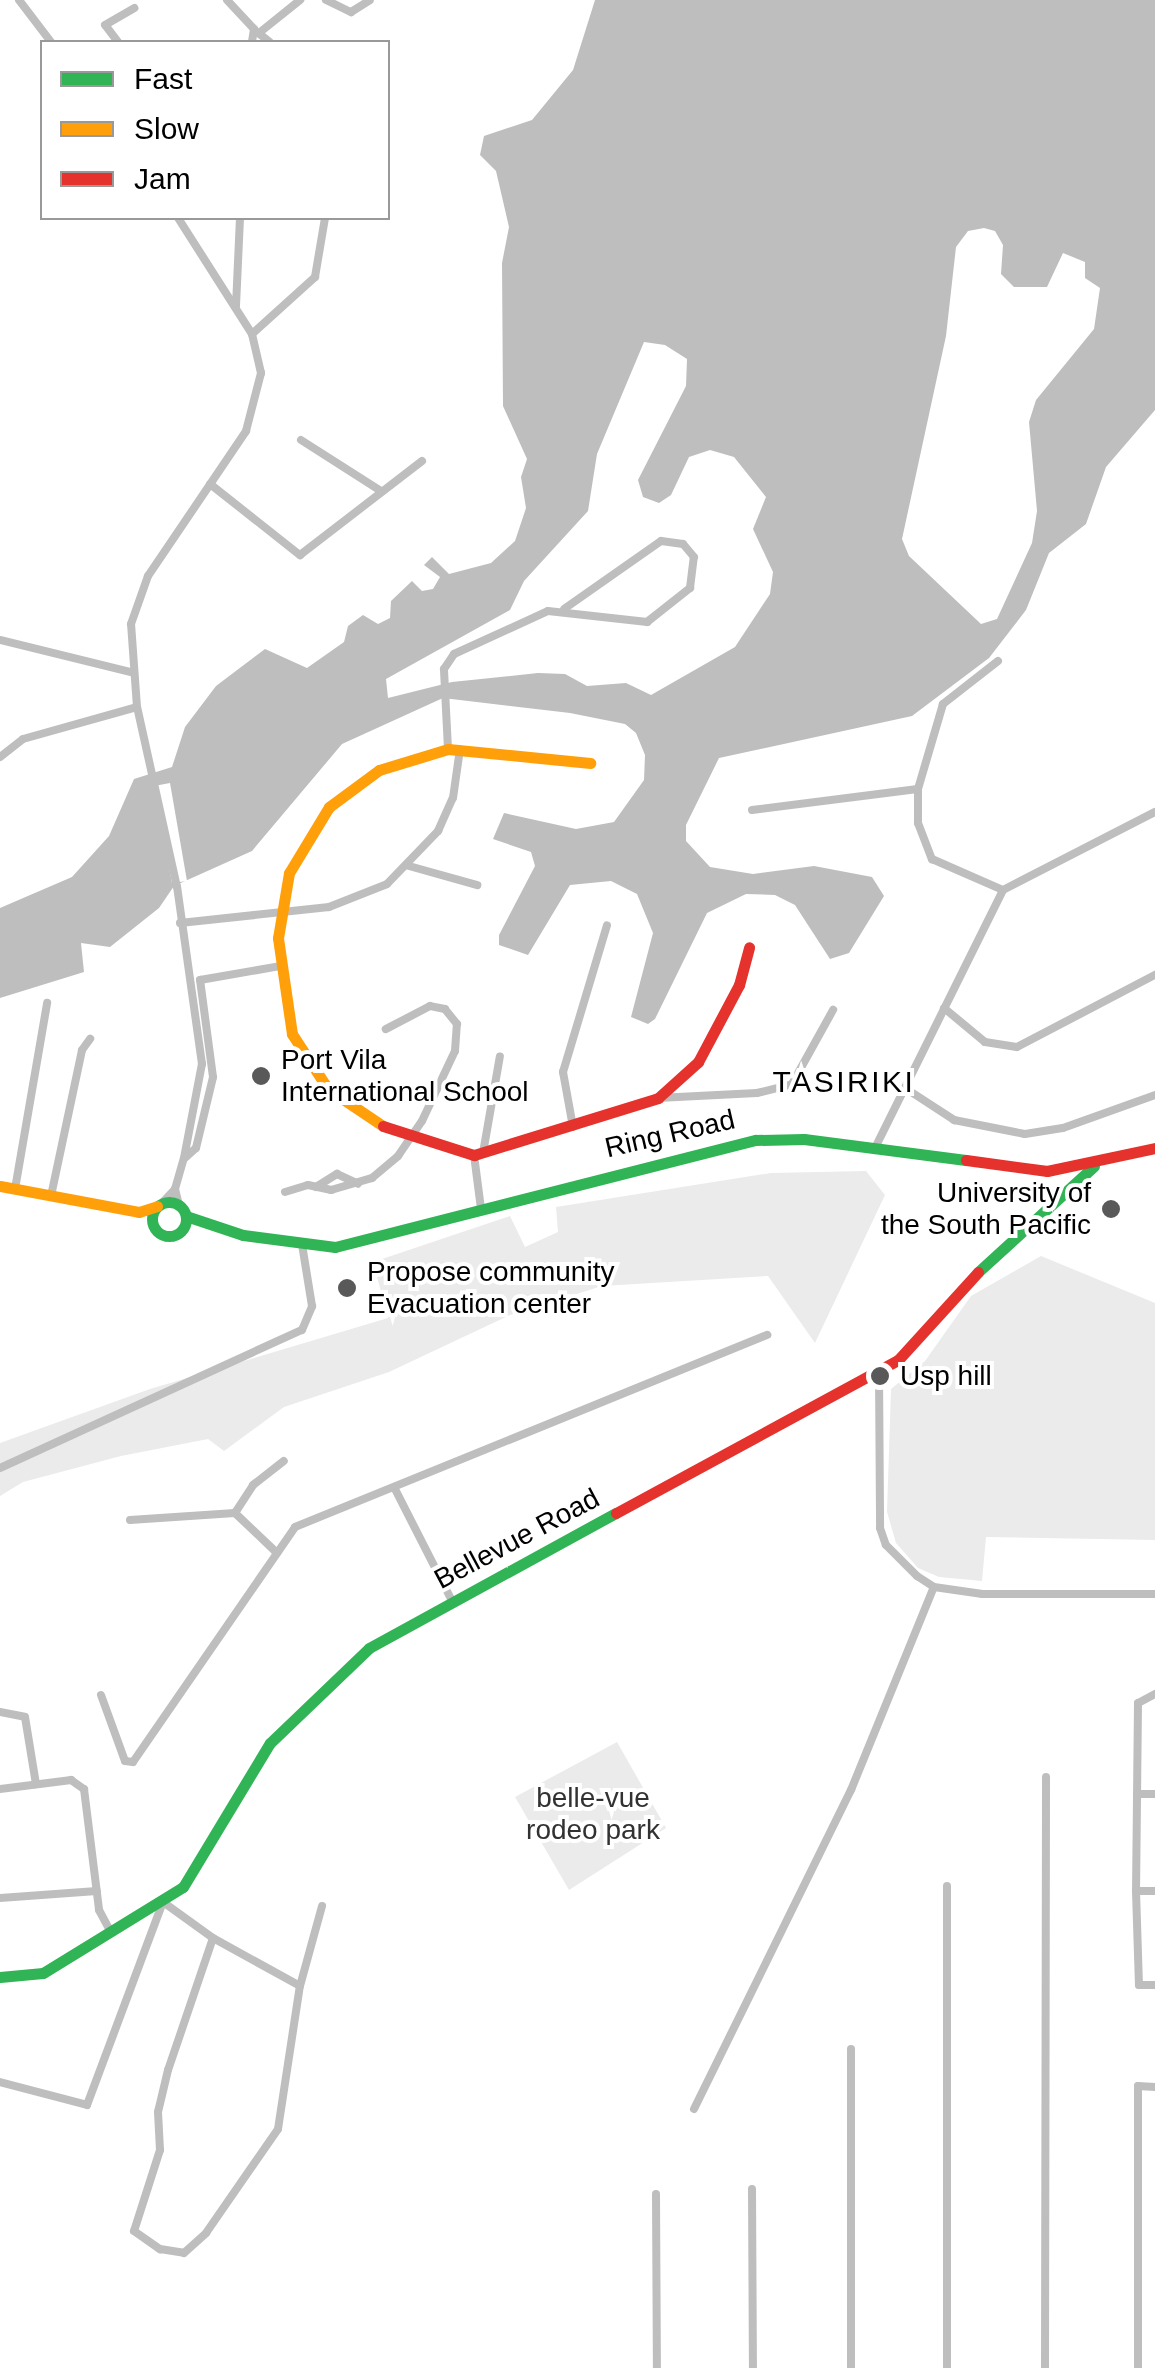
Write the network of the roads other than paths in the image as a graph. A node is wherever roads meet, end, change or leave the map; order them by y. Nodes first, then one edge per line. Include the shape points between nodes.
1 (19, 0) edge
2 (227, 0) edge
3 (300, 0) edge
4 (326, 0) edge
5 (370, 0) edge
6 (134, 8) dead end
7 (257, 31) junction
8 (50, 40) edge
9 (116, 40) edge
10 (253, 40) edge
11 (268, 40) edge
12 (179, 220) edge
13 (240, 220) edge
14 (325, 220) edge
15 (238, 264) junction
16 (222, 284) junction
17 (236, 306) junction
18 (252, 334) junction
19 (301, 440) dead end
20 (422, 461) dead end
21 (210, 484) junction
22 (382, 491) junction
23 (564, 609) junction
24 (0, 640) edge
25 (998, 661) dead end
26 (134, 672) junction
27 (137, 707) junction
28 (454, 749) junction
29 (0, 757) edge
30 (590, 764) dead end
31 (918, 789) junction
32 (752, 810) dead end
33 (1155, 812) edge
34 (408, 866) junction
35 (477, 885) dead end
36 (1003, 890) junction
37 (279, 912) junction
38 (180, 922) junction
39 (607, 925) dead end
40 (749, 947) dead end
41 (280, 966) junction
42 (1155, 975) edge
43 (190, 989) junction
44 (201, 989) junction
45 (47, 1003) dead end
46 (944, 1008) junction
47 (833, 1010) dead end
48 (206, 1017) junction
49 (196, 1024) junction
50 (386, 1030) dead end
51 (90, 1039) dead end
52 (210, 1039) junction
53 (199, 1042) junction
54 (500, 1056) dead end
55 (202, 1062) junction
56 (214, 1062) junction
57 (905, 1088) junction
58 (200, 1090) junction
59 (210, 1092) junction
60 (1155, 1095) edge
61 (658, 1098) junction
62 (573, 1127) junction
63 (410, 1134) junction
64 (1155, 1148) edge
65 (874, 1150) junction
66 (479, 1154) junction
67 (184, 1158) junction
68 (1094, 1166) junction
69 (358, 1184) junction
70 (0, 1186) edge
71 (316, 1187) junction
72 (15, 1189) junction
73 (175, 1190) junction
74 (285, 1192) dead end
75 (51, 1196) junction
76 (160, 1204) junction
77 (481, 1209) junction
78 (182, 1211) junction
79 (139, 1212) junction
80 (153, 1224) junction
81 (202, 1227) junction
82 (181, 1230) junction
83 (302, 1244) junction
84 (767, 1335) dead end
85 (879, 1372) junction
86 (284, 1461) dead end
87 (0, 1468) edge
88 (395, 1489) junction
89 (235, 1513) junction
90 (130, 1520) dead end
91 (277, 1553) junction
92 (934, 1587) junction
93 (1155, 1594) edge
94 (452, 1601) junction
95 (1155, 1694) edge
96 (101, 1695) dead end
97 (0, 1712) edge
98 (1046, 1777) dead end
99 (36, 1784) junction
100 (0, 1789) edge
101 (1137, 1794) junction
102 (1155, 1794) edge
103 (947, 1886) dead end
104 (1136, 1891) junction
105 (1155, 1891) edge
106 (97, 1892) junction
107 (0, 1898) edge
108 (163, 1902) junction
109 (322, 1906) dead end
110 (110, 1932) junction
111 (213, 1938) junction
112 (0, 1978) edge
113 (300, 1986) junction
114 (1155, 1986) edge
115 (852, 2049) dead end
116 (0, 2082) edge
117 (1155, 2087) edge
118 (694, 2109) dead end
119 (752, 2190) dead end
120 (656, 2194) dead end
121 (657, 2368) edge
122 (753, 2368) edge
123 (851, 2368) edge
124 (948, 2368) edge
125 (1045, 2368) edge
126 (1138, 2368) edge

1 - 8 street
2 - 7 street
3 - 7 street
4 - 5 street via 351,12
6 - 9 street via 105,25
7 - 10 street
7 - 11 street
12 - 16 street
13 - 15 street
14 - 18 street via 314,270
15 - 16 street
15 - 17 street
16 - 17 street
17 - 18 street
18 - 21 street via 260,393 246,431
19 - 22 street
20 - 22 street
21 - 22 street via 298,555
21 - 26 street via 136,601 130,631
23 - 23 street via 661,541 684,544 694,557 690,588 647,622
23 - 28 street via 533,614 454,654 444,669
24 - 26 street
25 - 31 street via 943,704
26 - 27 street
27 - 29 street via 23,739
27 - 38 street
28 - 30 street
28 - 34 street via 444,820
28 - 37 street via 378,770 342,794 307,835
31 - 32 street
31 - 36 street via 921,839 932,859
33 - 36 street
34 - 35 street
34 - 37 street via 352,901
36 - 46 street
37 - 38 street
37 - 41 street
38 - 43 street
39 - 62 street via 563,1072
40 - 61 street via 739,985 698,1062
41 - 44 street via 200,980
41 - 63 street via 292,1034 319,1078 360,1114
42 - 46 street via 1017,1047 985,1042
43 - 44 street
43 - 49 street
44 - 48 street
45 - 72 street
46 - 57 street
47 - 61 street via 792,1084 757,1093
48 - 49 street
48 - 52 street
49 - 53 street
50 - 63 street via 430,1006 445,1009 457,1024 451,1062
51 - 75 street via 82,1050
52 - 53 street
52 - 56 street
53 - 55 street
54 - 66 street
55 - 56 street
55 - 58 street
56 - 59 street
57 - 60 street via 954,1120 1026,1134
57 - 65 street
58 - 59 street
58 - 67 street
59 - 67 street via 196,1148
61 - 62 street
62 - 66 street
63 - 66 street
63 - 69 street via 384,1170
64 - 68 street, Ring Road
65 - 68 street, Ring Road via 1047,1172
65 - 77 street, Ring Road via 756,1140
66 - 77 street
67 - 73 street
68 - 85 street, Bellevue Road via 965,1284 917,1343
69 - 71 street
69 - 71 street via 337,1174
70 - 72 street
71 - 74 street
72 - 75 street
73 - 76 street
73 - 78 street
75 - 79 street
76 - 78 street
76 - 79 street
76 - 80 street
77 - 83 street, Ring Road via 350,1245
78 - 81 street, Ring Road
78 - 82 street
79 - 80 street
80 - 82 street via 164,1235
81 - 82 street, Ring Road
81 - 83 street, Ring Road
83 - 87 street via 312,1306 302,1330
84 - 88 street
85 - 92 street via 882,1539
85 - 94 street, Bellevue Road
86 - 89 street via 253,1485
88 - 91 street via 295,1527
88 - 94 street
89 - 90 street
89 - 91 street
91 - 96 street via 133,1762 125,1762
92 - 93 street via 982,1594
92 - 118 street via 852,1790
94 - 108 street, Bellevue Road via 370,1648 296,1716 260,1758 200,1869
95 - 101 street via 1138,1703
97 - 99 street via 25,1717
98 - 125 street
99 - 100 street
99 - 106 street via 71,1780 84,1788
101 - 102 street
101 - 104 street
103 - 124 street
104 - 105 street
104 - 114 street via 1140,1985
106 - 107 street
106 - 110 street
108 - 110 street, Bellevue Road
108 - 111 street
108 - 116 street via 87,2104
109 - 113 street
110 - 112 street, Bellevue Road via 43,1973
111 - 113 street
111 - 113 street via 168,2070 158,2112 160,2150 134,2232 160,2249 191,2249 274,2138 292,2067
115 - 123 street
117 - 126 street via 1138,2086
119 - 122 street
120 - 121 street

